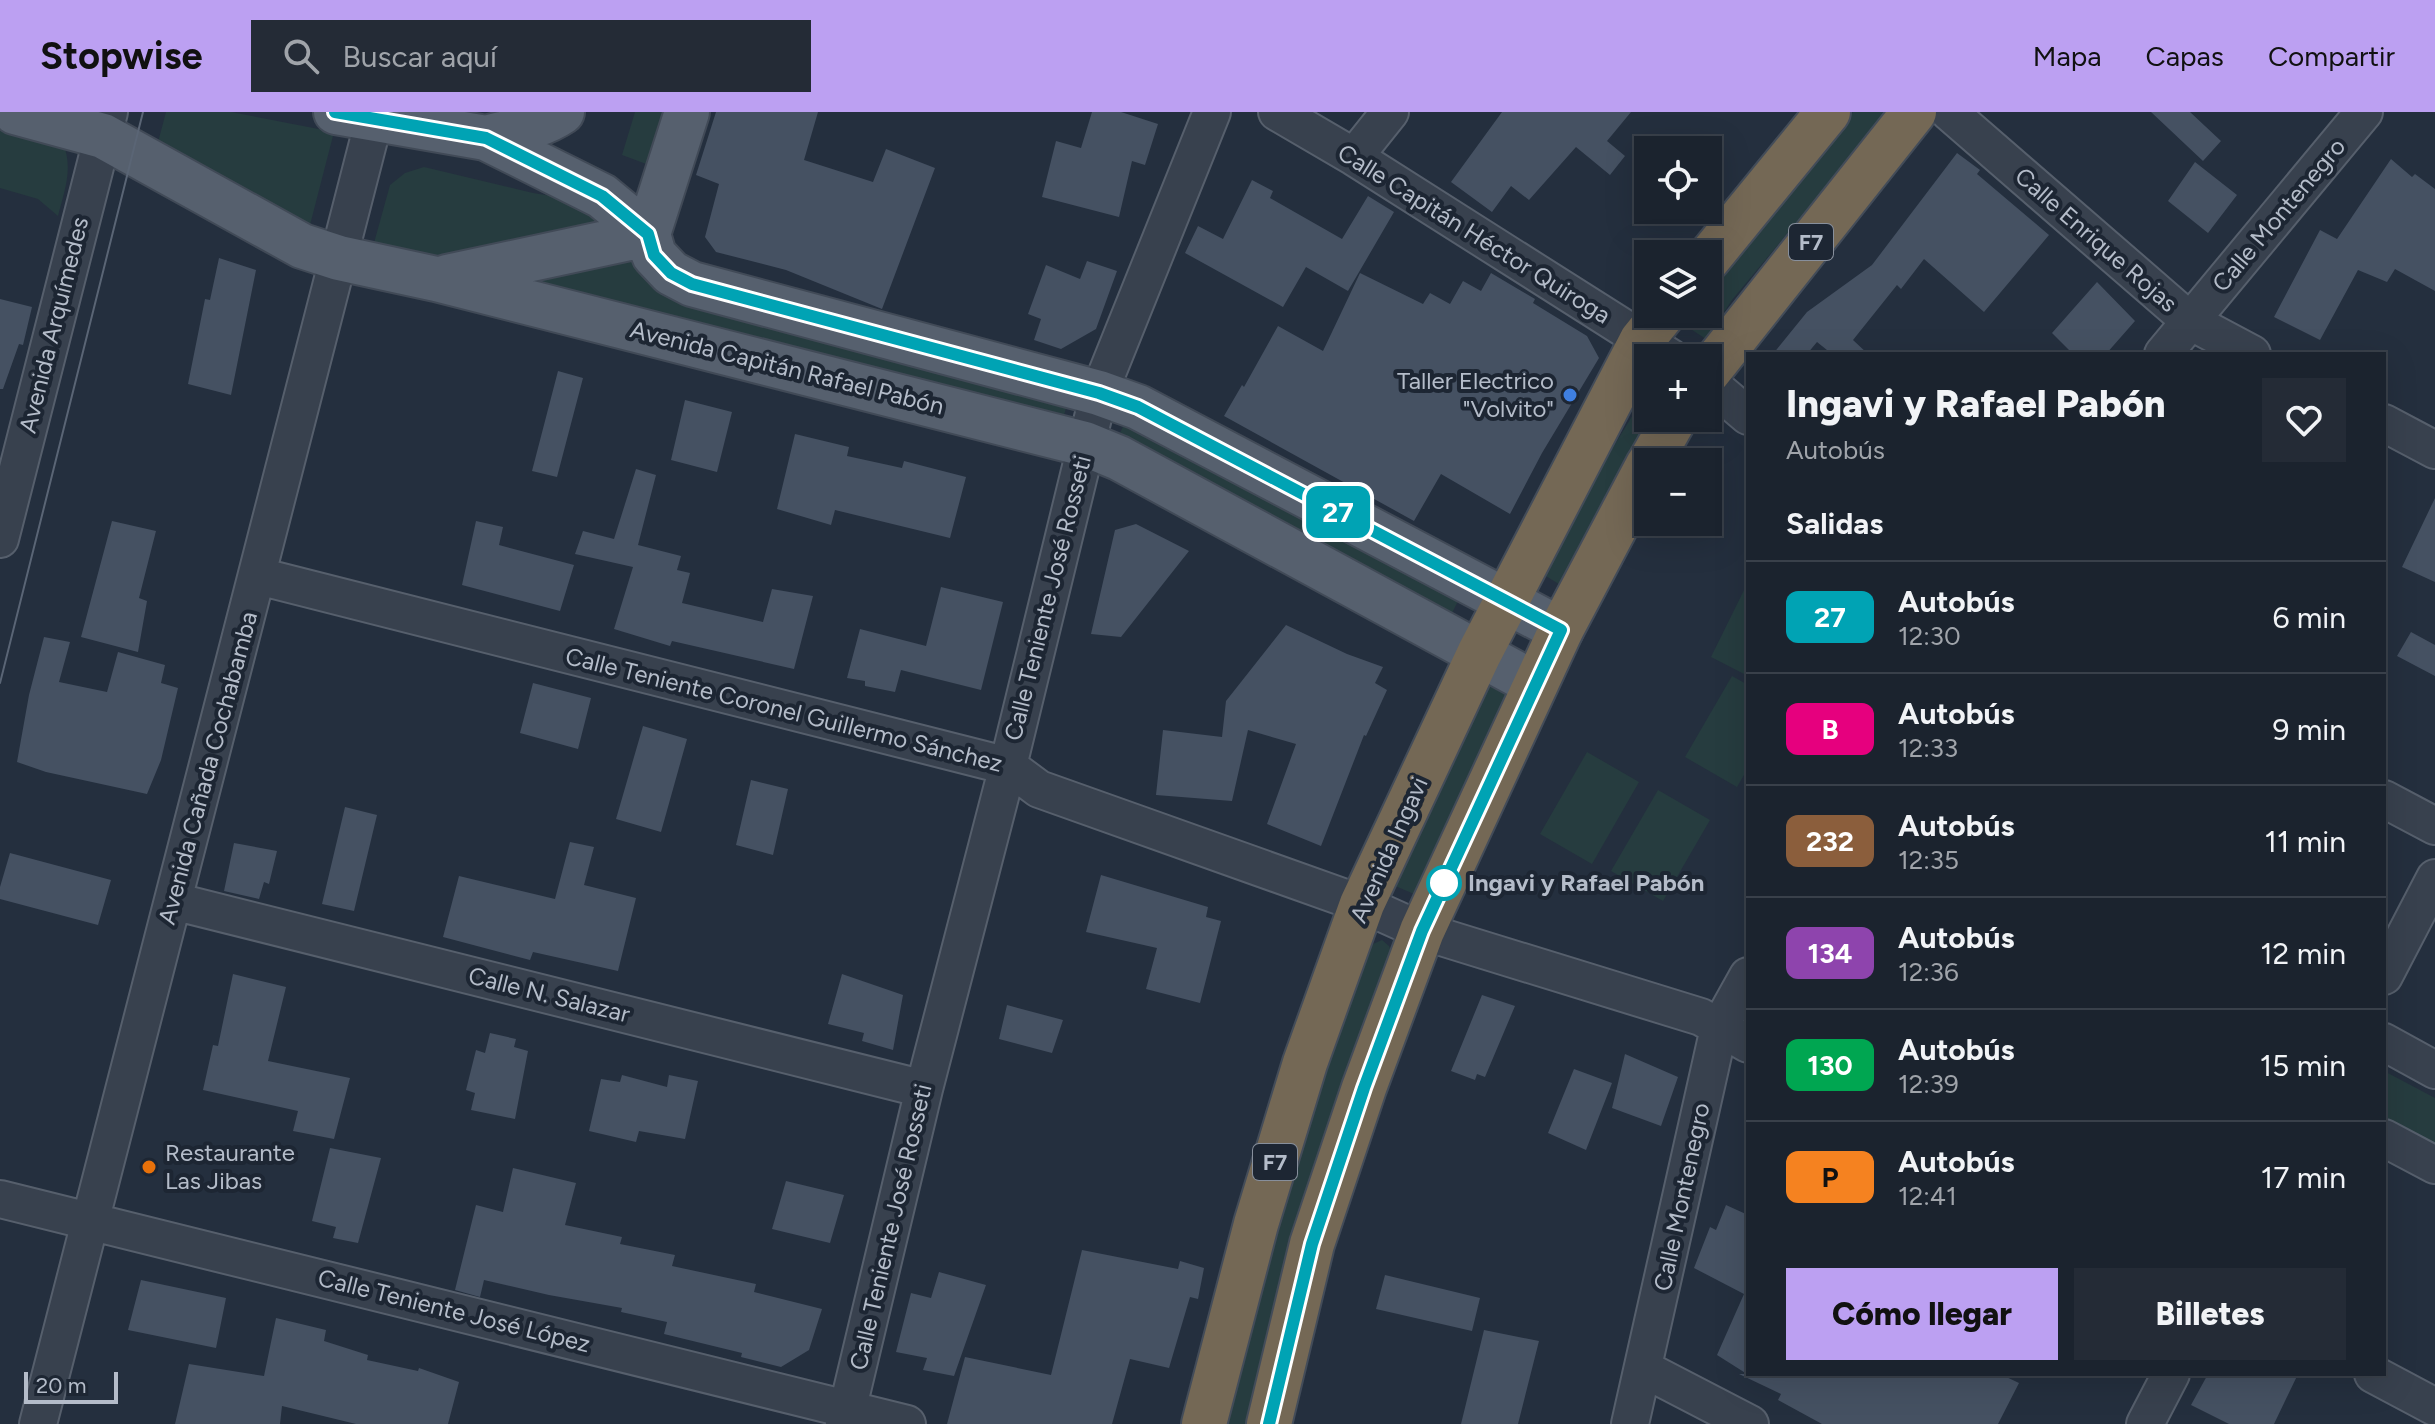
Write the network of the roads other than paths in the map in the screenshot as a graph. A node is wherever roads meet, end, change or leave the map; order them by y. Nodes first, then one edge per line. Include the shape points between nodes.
1 (15, 112) edge
2 (562, 112) edge
3 (687, 112) edge
4 (1212, 112) edge
5 (1277, 112) edge
6 (1390, 112) edge
7 (1828, 112) edge
8 (1914, 112) edge
9 (1949, 112) edge
10 (2364, 112) edge
11 (362, 115) edge
12 (106, 124) edge
13 (486, 138) junction
14 (1354, 157) junction
15 (648, 234) junction
16 (1722, 242) edge
17 (339, 258) junction
18 (436, 279) junction
19 (2190, 321) junction
20 (1659, 337) edge
21 (2165, 352) edge
22 (2248, 352) edge
23 (1722, 354) edge
24 (1099, 393) junction
25 (1722, 394) edge
26 (1746, 414) edge
27 (2386, 424) edge
28 (1085, 444) junction
29 (2435, 450) edge
30 (1634, 492) edge
31 (0, 539) edge
32 (258, 576) junction
33 (1506, 601) junction
34 (1561, 630) junction
35 (1479, 654) junction
36 (1535, 684) junction
37 (1008, 766) junction
38 (2386, 800) edge
39 (2435, 826) edge
40 (2435, 878) edge
41 (173, 901) junction
42 (1362, 904) junction
43 (1422, 931) junction
44 (2386, 972) edge
45 (1746, 984) edge
46 (1733, 1036) edge
47 (2386, 1043) edge
48 (2435, 1070) edge
49 (924, 1089) junction
50 (2386, 1139) edge
51 (2435, 1165) edge
52 (0, 1199) edge
53 (91, 1221) junction
54 (1644, 1369) junction
55 (2170, 1376) edge
56 (2377, 1376) edge
57 (2435, 1407) edge
58 (846, 1416) edge
59 (38, 1424) edge
60 (907, 1424) edge
61 (1204, 1424) edge
62 (1269, 1424) edge
63 (1630, 1424) edge
64 (1750, 1424) edge
65 (2145, 1424) edge

1 - 12 main road, Avenida Capitán Rafael Pabón
2 - 13 main road
3 - 15 main road
4 - 24 street, Calle Teniente José Rosseti
5 - 14 street, Calle Capitán Héctor Quiroga
6 - 14 street
7 - 16 highway
8 - 23 highway, F7
9 - 19 street, Calle Enrique Rojas
10 - 19 street, Calle Montenegro
11 - 13 main road
11 - 17 street, Avenida Cañada Cochabamba
12 - 17 main road, Avenida Capitán Rafael Pabón via 302,246
12 - 31 street, Avenida Arquímedes
13 - 15 main road via 602,196
14 - 20 street, Calle Capitán Héctor Quiroga
15 - 18 main road
15 - 24 main road via 654,255 692,284
17 - 18 main road, Avenida Capitán Rafael Pabón
17 - 32 street, Avenida Cañada Cochabamba
18 - 28 main road, Avenida Capitán Rafael Pabón
19 - 21 street, Calle Montenegro
19 - 22 street, Calle Enrique Rojas
20 - 33 highway, Avenida Ingavi / F7
24 - 28 street, Calle Teniente José Rosseti
24 - 33 main road via 1138,407
25 - 26 street
27 - 29 street
28 - 35 main road, Avenida Capitán Rafael Pabón
28 - 37 street, Calle Teniente José Rosseti
30 - 34 highway, F7
32 - 37 street, Calle Teniente Coronel Guillermo Sánchez
32 - 41 street, Avenida Cañada Cochabamba
33 - 34 main road
33 - 35 highway, Avenida Ingavi / F7
34 - 36 highway, F7
35 - 36 main road, Avenida Capitán Rafael Pabón
35 - 42 highway, Avenida Ingavi / F7
36 - 43 highway, F7
37 - 42 street, Calle Teniente Coronel Guillermo Sánchez via 1039,789
37 - 49 street, Calle Teniente José Rosseti
38 - 39 street
40 - 44 street
41 - 49 street, Calle N. Salazar
41 - 53 street, Avenida Cañada Cochabamba
42 - 43 street, Calle Teniente Coronel Guillermo Sánchez
42 - 61 highway, Avenida Ingavi / F7 via 1282,1136
43 - 46 street, Calle Teniente Coronel Guillermo Sánchez via 1701,1017
43 - 62 highway, F7 via 1312,1244
45 - 46 street, Calle Montenegro
46 - 54 street, Calle Montenegro
47 - 48 street
49 - 58 street, Calle Teniente José Rosseti
50 - 51 street
52 - 53 street, Calle Teniente José López
53 - 58 street, Calle Teniente José López
53 - 59 street, Avenida Cañada Cochabamba
54 - 63 street, Calle Montenegro
54 - 64 street
55 - 65 street
56 - 57 street
58 - 60 street, Calle Teniente José López

